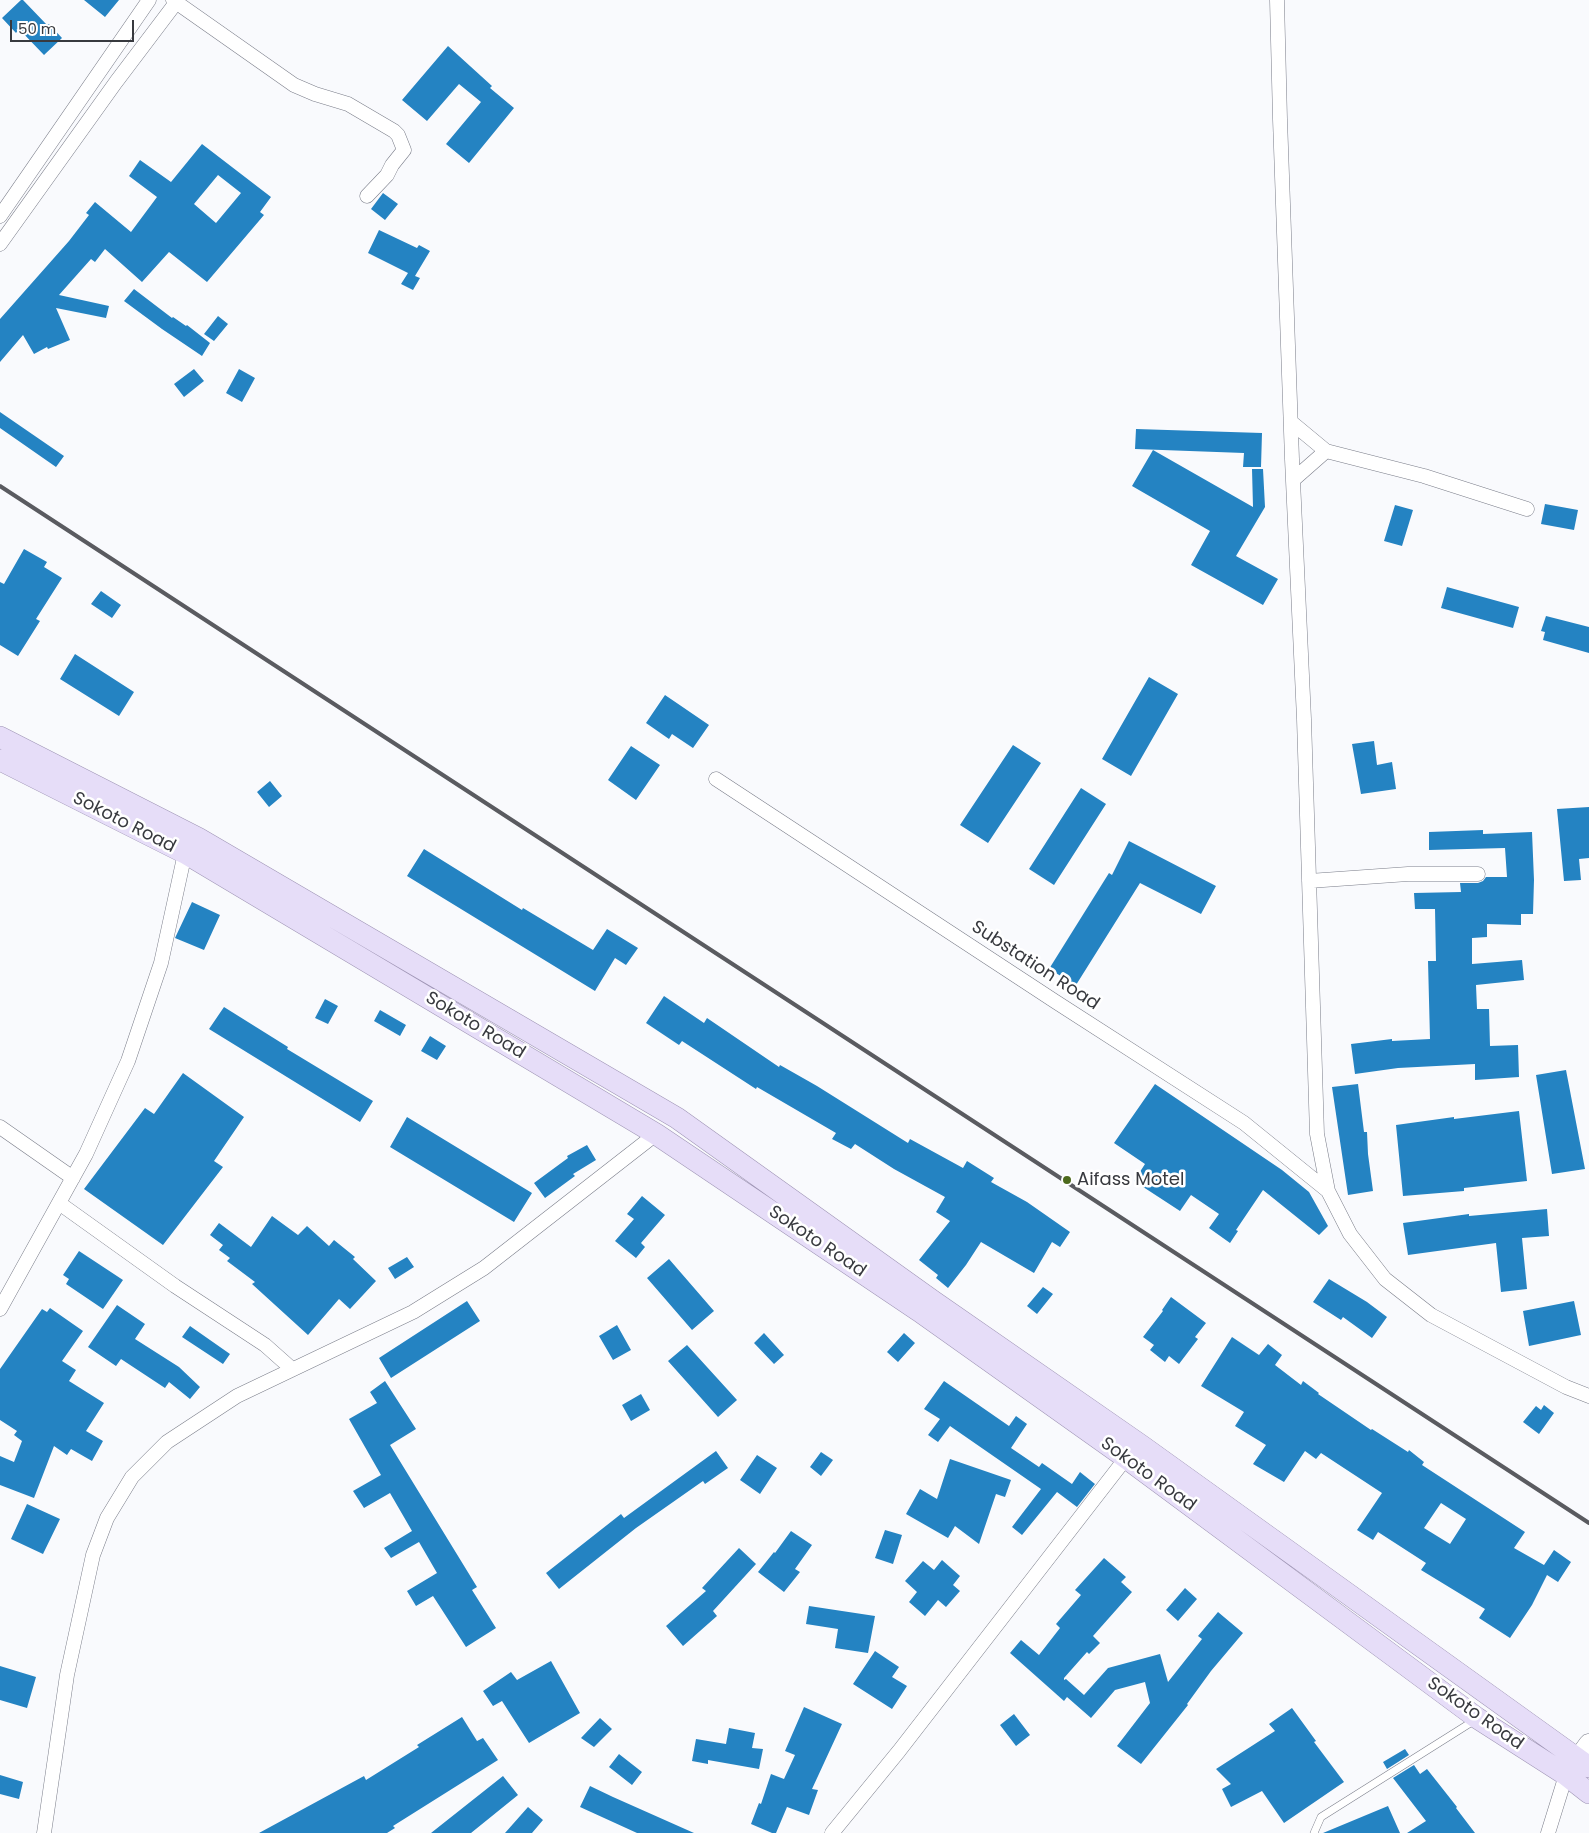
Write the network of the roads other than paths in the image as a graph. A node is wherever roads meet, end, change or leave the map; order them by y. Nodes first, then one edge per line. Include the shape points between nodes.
1 (149, 0) edge
2 (1277, 0) edge
3 (175, 1) edge
4 (367, 196) dead end
5 (0, 216) edge
6 (0, 244) edge
7 (1291, 422) junction
8 (1326, 451) junction
9 (1293, 480) junction
10 (1527, 509) dead end
11 (0, 737) edge
12 (0, 760) edge
13 (716, 779) dead end
14 (185, 853) junction
15 (1478, 874) dead end
16 (1309, 881) junction
17 (0, 1127) edge
18 (656, 1134) junction
19 (73, 1178) junction
20 (1328, 1191) junction
21 (59, 1203) junction
22 (0, 1308) edge
23 (292, 1369) junction
24 (1589, 1396) edge
25 (1126, 1458) junction
26 (1360, 1602) junction
27 (1346, 1621) junction
28 (1477, 1718) junction
29 (1580, 1761) edge
30 (1589, 1793) edge
31 (44, 1833) edge
32 (832, 1833) edge
33 (1314, 1833) edge
34 (1548, 1833) edge

1 - 5 street
2 - 7 street
3 - 4 street via 294,85 348,104 398,135 404,150
3 - 6 street
7 - 8 street
7 - 9 street
8 - 9 street
8 - 10 street via 1424,476
9 - 16 street
11 - 26 main road, Sokoto Road via 198,838 677,1118
12 - 14 main road, Sokoto Road
13 - 20 street, Substation Road via 1244,1123
14 - 18 main road, Sokoto Road
14 - 19 street via 161,963 131,1052
15 - 16 street via 1408,874
16 - 20 street via 1316,1134
17 - 19 street
18 - 23 street via 484,1268 413,1312
18 - 25 main road, Sokoto Road via 919,1311
19 - 21 street
20 - 24 street via 1350,1234 1385,1279 1431,1315
21 - 22 street
21 - 23 street via 175,1286 265,1345
23 - 31 street via 237,1396 167,1442 132,1477 107,1518 93,1555 67,1675
25 - 27 main road, Sokoto Road
25 - 32 street
26 - 27 main road
26 - 29 main road, Sokoto Road
27 - 28 main road, Sokoto Road
28 - 29 main road, Sokoto Road
28 - 33 lane via 1321,1816
29 - 30 main road, Sokoto Road
29 - 34 street

